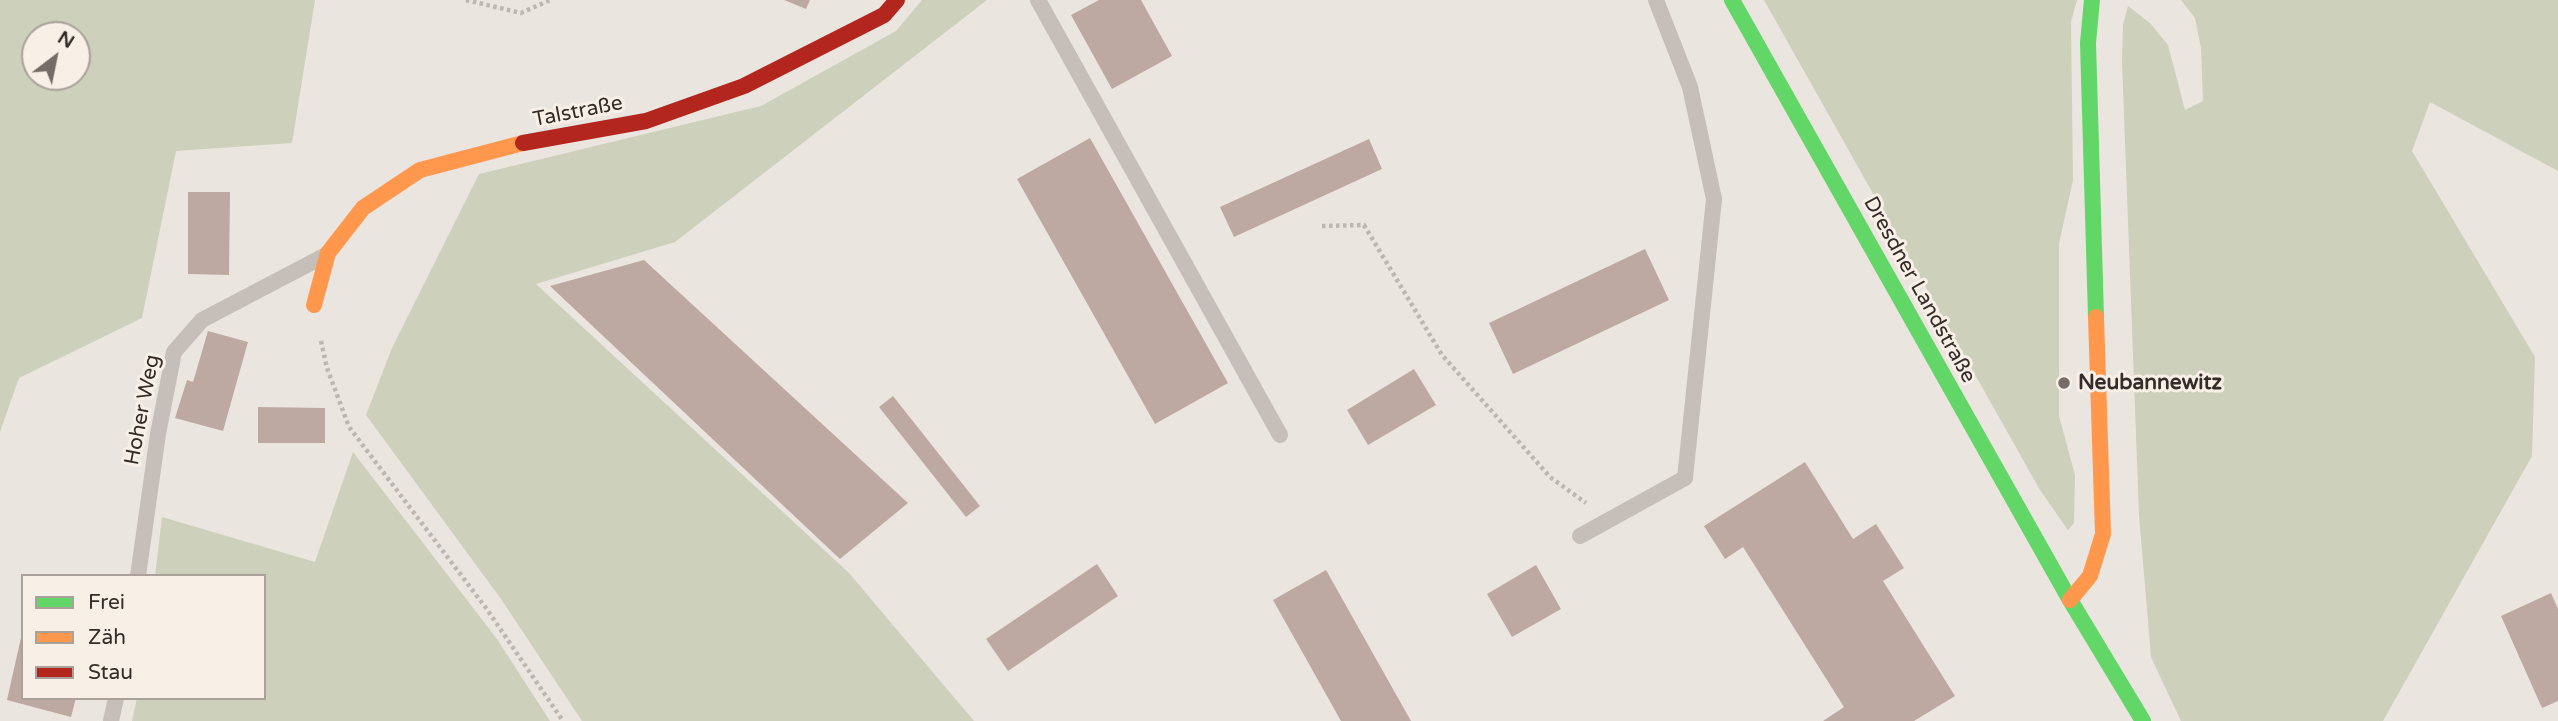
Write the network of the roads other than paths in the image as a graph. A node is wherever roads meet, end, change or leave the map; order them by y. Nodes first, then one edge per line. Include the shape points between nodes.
1 (897, 0) edge
2 (1038, 0) edge
3 (1656, 0) edge
4 (1732, 0) edge
5 (2092, 0) edge
6 (328, 253) junction
7 (314, 305) dead end
8 (1280, 435) dead end
9 (1580, 536) dead end
10 (138, 574) edge
11 (2070, 600) junction
12 (116, 700) edge
13 (111, 721) edge
14 (2143, 721) edge

1 - 6 street, Talstraße via 884,15 744,86 646,121 496,148 420,170 362,208
2 - 8 lane
3 - 9 lane via 1690,88 1714,200 1685,478
4 - 11 street, Dresdner Landstraße
5 - 11 street via 2088,43 2103,534 2090,576
6 - 7 street, Talstraße
6 - 10 lane, Hoher Weg via 202,320 174,352
11 - 14 street, Dresdner Landstraße
12 - 13 lane

